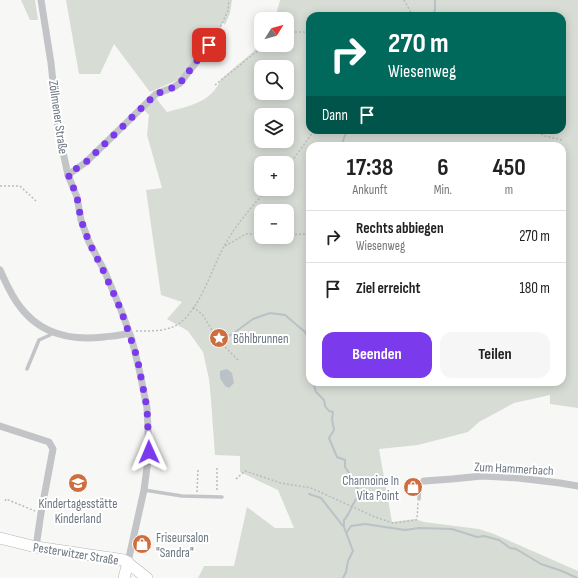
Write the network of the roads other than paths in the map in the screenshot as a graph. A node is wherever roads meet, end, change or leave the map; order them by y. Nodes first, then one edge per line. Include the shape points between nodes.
1 (41, 0) edge
2 (197, 61) road end
3 (68, 174) junction
4 (0, 270) edge
5 (52, 332) junction
6 (131, 332) junction
7 (27, 369) dead end
8 (0, 426) edge
9 (424, 481) joint
10 (578, 486) edge
11 (144, 490) junction
12 (222, 497) dead end
13 (419, 499) road end
14 (0, 538) edge
15 (36, 547) junction
16 (128, 562) junction
17 (124, 578) edge
18 (148, 578) edge

1 - 3 street, Zöllmener Straße via 58,129
2 - 3 street via 180,83 156,94 86,162
3 - 6 street, Zöllmener Straße via 89,242
4 - 5 street via 21,308
5 - 6 street via 74,338 92,338
5 - 7 lane via 39,340
6 - 11 street, Zöllmener Straße via 147,408 149,452
8 - 15 street via 49,442 53,449
9 - 10 street, Zum Hammerbach via 482,476
9 - 13 lane via 420,485
11 - 12 lane via 182,496
11 - 16 street, Zöllmener Straße
14 - 15 street, Pesterwitzer Straße
15 - 16 street, Pesterwitzer Straße
16 - 17 street, Zöllmener Straße
16 - 18 street, Pesterwitzer Straße

